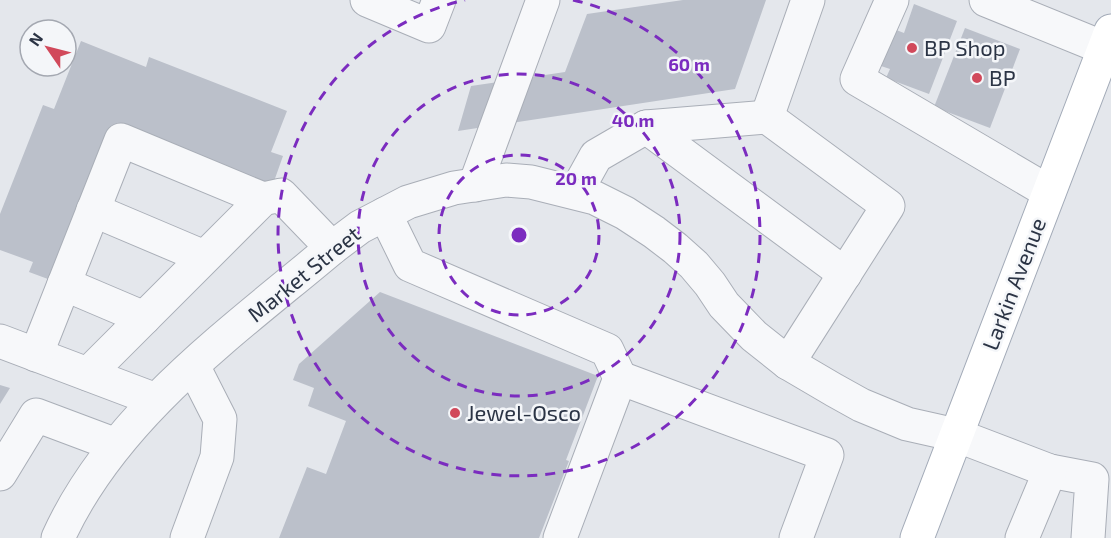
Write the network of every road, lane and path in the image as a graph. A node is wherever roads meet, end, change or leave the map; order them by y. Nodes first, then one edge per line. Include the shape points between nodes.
1 (368, 0) edge
2 (439, 0) edge
3 (543, 0) edge
4 (808, 0) edge
5 (892, 0) edge
6 (989, 0) edge
7 (1108, 40) edge
8 (768, 117) junction
9 (646, 127) junction
10 (475, 185) junction
11 (576, 192) junction
12 (1049, 192) junction
13 (263, 198) junction
14 (93, 210) junction
15 (385, 214) junction
16 (332, 248) junction
17 (204, 257) junction
18 (845, 274) junction
19 (64, 284) junction
20 (144, 318) junction
21 (0, 341) edge
22 (36, 355) junction
23 (788, 363) junction
24 (193, 366) junction
25 (88, 374) junction
26 (620, 378) junction
27 (156, 400) junction
28 (956, 435) junction
29 (116, 445) junction
30 (1050, 471) junction
31 (0, 474) edge
32 (58, 538) edge
33 (187, 538) edge
34 (560, 538) edge
35 (796, 538) edge
36 (917, 538) edge
37 (1022, 538) edge
38 (1088, 538) edge

1 - 2 street via 429,26
3 - 10 street
4 - 8 street
5 - 12 street via 857,80
6 - 7 street
7 - 12 main road, Larkin Avenue
8 - 9 street
8 - 18 street via 888,206
9 - 11 street via 596,156
9 - 18 street
10 - 11 street, Market Street via 522,181
10 - 15 street, Market Street via 408,202
11 - 23 street, Market Street via 625,213 668,243 694,265 739,321
12 - 28 main road, Larkin Avenue
13 - 14 street via 121,140
13 - 16 street via 281,195
13 - 17 street
14 - 17 street
14 - 19 street
15 - 16 street, Market Street
15 - 26 street via 410,265 607,350
16 - 24 street, Market Street
17 - 20 street
18 - 23 street
19 - 20 street
19 - 22 street
20 - 25 street
21 - 22 street
22 - 25 street
23 - 28 street, Market Street via 861,405 907,424
24 - 27 street, Market Street
24 - 33 street via 220,419 217,457
25 - 27 street
26 - 34 street
26 - 35 street via 827,455
27 - 29 street, Market Street
28 - 30 street, Market Street
28 - 36 main road, Larkin Avenue
29 - 31 street via 36,415
29 - 32 street, Market Street via 93,474
30 - 37 street
30 - 38 street, Market Street via 1092,479

